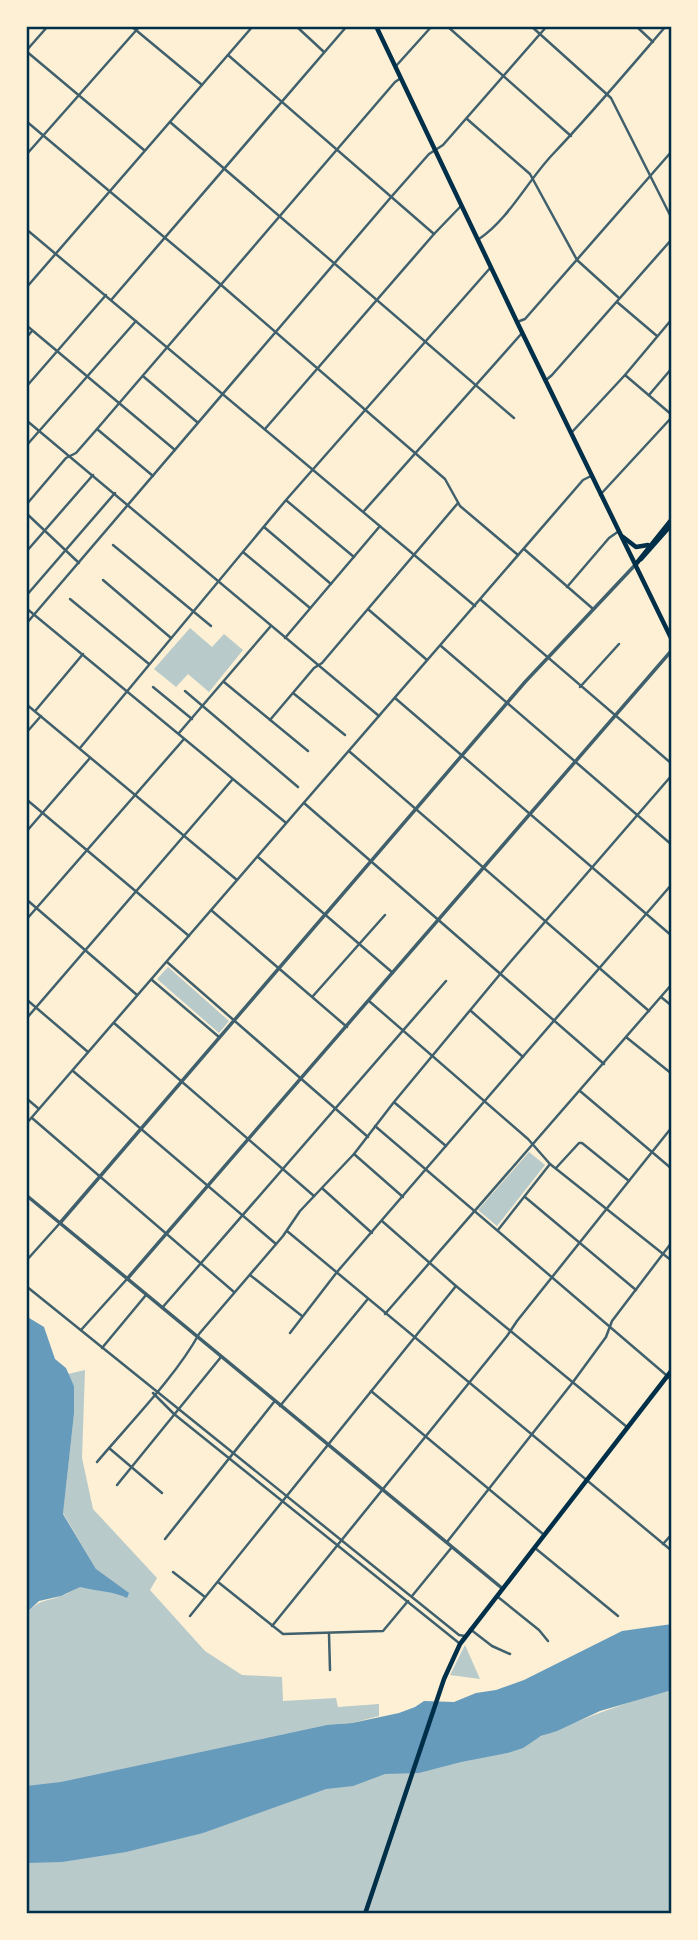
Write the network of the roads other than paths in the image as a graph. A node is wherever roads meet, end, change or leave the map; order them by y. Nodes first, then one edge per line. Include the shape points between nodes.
1 (48, 26) edge
2 (131, 26) edge
3 (253, 26) edge
4 (296, 26) edge
5 (347, 26) edge
6 (376, 26) edge
7 (432, 26) edge
8 (447, 26) edge
9 (531, 26) edge
10 (547, 26) edge
11 (636, 26) edge
12 (666, 26) edge
13 (138, 28) edge
14 (540, 34) junction
15 (653, 42) junction
16 (26, 51) edge
17 (324, 52) junction
18 (228, 55) junction
19 (396, 66) junction
20 (503, 76) junction
21 (401, 78) junction
22 (202, 85) junction
23 (608, 94) junction
24 (79, 95) junction
25 (281, 102) junction
26 (466, 118) junction
27 (26, 121) edge
28 (170, 122) junction
29 (44, 135) junction
30 (571, 136) junction
31 (337, 149) junction
32 (144, 150) junction
33 (435, 150) junction
34 (672, 151) edge
35 (26, 155) edge
36 (224, 169) junction
37 (650, 176) junction
38 (534, 178) junction
39 (110, 192) junction
40 (392, 196) junction
41 (461, 206) junction
42 (278, 216) junction
43 (672, 219) edge
44 (26, 229) edge
45 (434, 234) junction
46 (165, 238) junction
47 (478, 239) junction
48 (672, 239) edge
49 (56, 254) junction
50 (578, 260) junction
51 (333, 263) junction
52 (491, 267) junction
53 (220, 284) junction
54 (26, 288) edge
55 (106, 295) junction
56 (618, 299) junction
57 (111, 300) junction
58 (376, 300) junction
59 (672, 319) edge
60 (136, 321) junction
61 (517, 323) junction
62 (26, 325) edge
63 (33, 331) junction
64 (274, 331) junction
65 (522, 333) junction
66 (657, 336) junction
67 (26, 338) edge
68 (424, 342) junction
69 (165, 347) junction
70 (57, 351) junction
71 (672, 368) edge
72 (317, 369) junction
73 (625, 375) junction
74 (143, 376) junction
75 (88, 377) junction
76 (545, 380) junction
77 (475, 384) junction
78 (26, 387) edge
79 (221, 394) junction
80 (648, 395) junction
81 (119, 403) junction
82 (365, 410) junction
83 (672, 416) edge
84 (514, 418) dead end
85 (26, 420) edge
86 (197, 422) junction
87 (97, 429) junction
88 (39, 430) junction
89 (264, 430) junction
90 (570, 433) junction
91 (26, 446) edge
92 (175, 450) junction
93 (415, 453) junction
94 (71, 456) junction
95 (312, 470) junction
96 (93, 475) junction
97 (153, 476) junction
98 (591, 476) junction
99 (115, 494) junction
100 (600, 495) junction
101 (286, 500) junction
102 (458, 503) junction
103 (26, 505) edge
104 (129, 505) junction
105 (363, 512) junction
106 (26, 513) edge
107 (672, 519) edge
108 (672, 524) edge
109 (380, 526) junction
110 (264, 527) junction
111 (45, 530) junction
112 (620, 534) junction
113 (113, 545) dead end
114 (649, 545) junction
115 (67, 549) junction
116 (524, 549) junction
117 (26, 552) edge
118 (243, 552) junction
119 (416, 555) junction
120 (519, 555) junction
121 (354, 557) junction
122 (79, 563) junction
123 (635, 564) junction
124 (103, 579) dead end
125 (218, 582) junction
126 (331, 584) junction
127 (567, 587) junction
128 (26, 596) edge
129 (70, 598) dead end
130 (481, 600) junction
131 (475, 606) junction
132 (26, 608) edge
133 (310, 608) junction
134 (592, 608) junction
135 (369, 610) junction
136 (193, 611) junction
137 (34, 615) junction
138 (26, 624) edge
139 (211, 626) dead end
140 (270, 626) junction
141 (171, 638) junction
142 (285, 638) junction
143 (672, 640) edge
144 (619, 644) dead end
145 (440, 646) junction
146 (672, 650) edge
147 (83, 654) junction
148 (546, 658) junction
149 (427, 660) junction
150 (149, 664) junction
151 (317, 666) junction
152 (223, 681) junction
153 (153, 687) dead end
154 (580, 687) junction
155 (128, 690) junction
156 (185, 691) dead end
157 (293, 693) junction
158 (395, 698) junction
159 (26, 704) edge
160 (506, 704) junction
161 (203, 706) junction
162 (35, 711) junction
163 (41, 716) junction
164 (379, 716) junction
165 (615, 716) junction
166 (192, 719) junction
167 (270, 720) junction
168 (26, 733) edge
169 (179, 733) junction
170 (345, 735) dead end
171 (184, 739) junction
172 (79, 748) junction
173 (308, 751) dead end
174 (349, 751) junction
175 (463, 756) junction
176 (90, 758) junction
177 (575, 763) junction
178 (672, 764) edge
179 (672, 775) edge
180 (232, 779) junction
181 (298, 786) dead end
182 (135, 795) junction
183 (26, 799) edge
184 (303, 803) junction
185 (415, 810) junction
186 (43, 813) junction
187 (530, 815) junction
188 (637, 815) junction
189 (286, 823) junction
190 (26, 832) edge
191 (184, 835) junction
192 (672, 845) edge
193 (87, 850) junction
194 (258, 857) junction
195 (370, 862) junction
196 (484, 867) junction
197 (591, 868) junction
198 (237, 880) junction
199 (672, 884) edge
200 (136, 891) junction
201 (26, 899) edge
202 (37, 908) junction
203 (211, 910) junction
204 (646, 914) junction
205 (324, 915) junction
206 (385, 915) dead end
207 (26, 920) edge
208 (439, 920) junction
209 (545, 920) junction
210 (189, 936) junction
211 (672, 936) edge
212 (359, 943) junction
213 (85, 950) junction
214 (167, 962) junction
215 (279, 968) junction
216 (600, 968) junction
217 (393, 973) junction
218 (501, 974) junction
219 (151, 980) junction
220 (446, 981) dead end
221 (672, 984) edge
222 (137, 995) junction
223 (312, 996) junction
224 (661, 997) junction
225 (26, 999) edge
226 (369, 1001) junction
227 (672, 1006) edge
228 (36, 1007) junction
229 (471, 1011) junction
230 (649, 1011) junction
231 (26, 1019) edge
232 (233, 1020) junction
233 (554, 1021) junction
234 (114, 1023) junction
235 (347, 1027) junction
236 (402, 1030) junction
237 (219, 1037) junction
238 (626, 1038) junction
239 (88, 1052) junction
240 (433, 1057) junction
241 (523, 1057) junction
242 (604, 1064) junction
243 (72, 1070) junction
244 (672, 1074) edge
245 (301, 1079) junction
246 (181, 1081) junction
247 (580, 1091) junction
248 (26, 1098) edge
249 (394, 1102) junction
250 (485, 1102) junction
251 (334, 1108) junction
252 (39, 1109) junction
253 (32, 1118) junction
254 (26, 1124) edge
255 (375, 1126) junction
256 (672, 1127) edge
257 (140, 1128) junction
258 (368, 1137) junction
259 (249, 1139) junction
260 (532, 1145) junction
261 (446, 1146) junction
262 (652, 1152) junction
263 (354, 1154) junction
264 (550, 1164) junction
265 (282, 1168) junction
266 (556, 1168) junction
267 (672, 1168) edge
268 (426, 1170) junction
269 (99, 1177) junction
270 (629, 1181) junction
271 (209, 1187) junction
272 (323, 1189) junction
273 (26, 1195) edge
274 (314, 1196) junction
275 (403, 1197) junction
276 (525, 1197) junction
277 (606, 1209) junction
278 (473, 1211) junction
279 (241, 1215) junction
280 (382, 1221) junction
281 (60, 1223) junction
282 (286, 1231) junction
283 (497, 1231) junction
284 (372, 1233) junction
285 (167, 1234) junction
286 (672, 1242) edge
287 (579, 1243) junction
288 (276, 1244) junction
289 (663, 1254) junction
290 (26, 1261) edge
291 (672, 1261) edge
292 (428, 1262) junction
293 (200, 1263) junction
294 (337, 1272) junction
295 (250, 1275) junction
296 (552, 1278) junction
297 (127, 1279) junction
298 (26, 1286) edge
299 (456, 1286) junction
300 (636, 1290) junction
301 (234, 1292) junction
302 (146, 1295) junction
303 (368, 1299) junction
304 (162, 1308) junction
305 (385, 1314) junction
306 (302, 1316) junction
307 (610, 1329) junction
308 (81, 1330) junction
309 (510, 1331) junction
310 (290, 1333) dead end
311 (197, 1338) junction
312 (414, 1338) junction
313 (102, 1348) junction
314 (221, 1357) junction
315 (672, 1370) edge
316 (669, 1378) edge
317 (573, 1382) junction
318 (468, 1383) junction
319 (371, 1391) junction
320 (155, 1393) junction
321 (275, 1402) junction
322 (280, 1406) junction
323 (179, 1410) junction
324 (174, 1414) junction
325 (627, 1427) junction
326 (425, 1435) junction
327 (532, 1435) junction
328 (328, 1444) junction
329 (109, 1448) junction
330 (234, 1454) junction
331 (229, 1459) junction
332 (97, 1462) dead end
333 (132, 1468) junction
334 (587, 1481) junction
335 (117, 1485) dead end
336 (382, 1489) junction
337 (489, 1489) junction
338 (162, 1493) dead end
339 (287, 1497) junction
340 (283, 1502) junction
341 (672, 1534) edge
342 (545, 1536) junction
343 (165, 1539) dead end
344 (341, 1542) junction
345 (447, 1542) junction
346 (663, 1544) junction
347 (338, 1546) junction
348 (452, 1546) junction
349 (535, 1548) junction
350 (672, 1551) edge
351 (173, 1572) dead end
352 (218, 1581) junction
353 (503, 1589) junction
354 (497, 1596) junction
355 (205, 1597) junction
356 (411, 1597) junction
357 (408, 1602) junction
358 (190, 1616) dead end
359 (618, 1616) dead end
360 (272, 1626) junction
361 (470, 1629) junction
362 (329, 1634) junction
363 (465, 1636) junction
364 (548, 1641) dead end
365 (460, 1644) junction
366 (510, 1654) dead end
367 (330, 1670) dead end
368 (365, 1914) edge

1 - 16 street
2 - 13 street
3 - 18 street
4 - 17 street
5 - 17 street
6 - 19 main road
7 - 19 street
8 - 20 street
9 - 14 street
10 - 14 street
11 - 15 street
12 - 15 street
13 - 22 street
13 - 24 street
14 - 20 street
14 - 23 street
15 - 23 street
16 - 24 street
17 - 25 street
18 - 22 street
18 - 25 street
19 - 21 main road
20 - 26 street
20 - 30 street
21 - 31 street
21 - 33 main road
22 - 28 street
23 - 30 street
23 - 37 street
24 - 29 street
24 - 32 street
25 - 31 street
25 - 36 street
26 - 33 street
26 - 38 street
27 - 29 street
28 - 32 street
28 - 36 street
29 - 35 street
29 - 39 street
30 - 38 street
31 - 40 street
31 - 42 street
32 - 39 street
33 - 40 street
33 - 41 main road
34 - 37 street
36 - 42 street
36 - 46 street
37 - 43 street
37 - 50 street
38 - 47 street
38 - 50 street
39 - 46 street
39 - 49 street
40 - 45 street
40 - 51 street
41 - 45 street
41 - 47 main road
42 - 51 street
42 - 53 street
44 - 49 street
45 - 58 street
46 - 53 street
46 - 57 street
47 - 52 main road
48 - 56 street
49 - 54 street
49 - 55 street
50 - 56 street
50 - 61 street
51 - 58 street
51 - 64 street
52 - 61 main road
52 - 68 street
53 - 64 street
53 - 69 street
55 - 57 street
55 - 70 street
56 - 66 street
56 - 76 street
57 - 60 street
58 - 68 street
58 - 72 street
59 - 66 street
60 - 69 street
60 - 75 street
61 - 65 main road
62 - 63 street
63 - 67 street
63 - 70 street
64 - 72 street
64 - 79 street
65 - 76 main road
65 - 77 street
66 - 73 street
68 - 77 street
68 - 82 street
69 - 74 street
69 - 79 street
70 - 75 street
70 - 78 street
71 - 80 street
72 - 82 street
72 - 89 street
73 - 80 street
73 - 90 street
74 - 81 street
74 - 86 street
75 - 81 street
75 - 88 street
76 - 90 main road
77 - 84 street
77 - 93 street
79 - 86 street
79 - 89 street
80 - 83 street
81 - 87 street
81 - 92 street
82 - 93 street
82 - 95 street
83 - 100 street
85 - 88 street
86 - 92 street
87 - 94 street
87 - 97 street
88 - 91 street
88 - 94 street
89 - 95 street
90 - 98 main road
92 - 97 street
93 - 102 street via 445,479
93 - 105 street
94 - 96 street
94 - 103 street
95 - 101 street
95 - 105 street
96 - 99 street
96 - 111 street
97 - 104 street
98 - 100 main road
98 - 116 street
99 - 104 street
99 - 115 street
100 - 112 main road
101 - 110 street
101 - 121 street
102 - 119 street
102 - 120 street
104 - 122 street
104 - 125 street
105 - 109 street
106 - 111 street
107 - 114 main road
108 - 123 main road
109 - 119 street
109 - 121 street
110 - 118 street
110 - 126 street
111 - 115 street
111 - 117 street
112 - 114 main road via 636,547
112 - 123 main road
112 - 127 street via 609,538
113 - 136 street
114 - 123 main road
115 - 122 street
115 - 128 street
116 - 120 street
116 - 127 street
118 - 125 street
118 - 133 street
119 - 131 street
119 - 135 street
120 - 130 street
121 - 126 street
122 - 137 street
123 - 134 street
123 - 143 main road
124 - 141 street
125 - 136 street
125 - 140 street
126 - 133 street
127 - 134 street
129 - 150 street
130 - 131 street
130 - 148 street
131 - 145 street
132 - 137 street
133 - 142 street
134 - 148 street
135 - 149 street
135 - 151 street
136 - 139 street
136 - 141 street
137 - 138 street
137 - 147 street
140 - 142 street
140 - 152 street
141 - 150 street
142 - 151 street
144 - 154 street
145 - 149 street
145 - 160 street
146 - 165 street
147 - 155 street
147 - 162 street
148 - 154 street
148 - 160 street
149 - 158 street
150 - 155 street
151 - 157 street
151 - 164 street
152 - 161 street
152 - 167 street
153 - 166 street
154 - 165 street
155 - 169 street
155 - 172 street
156 - 161 street
157 - 167 street
157 - 170 street
158 - 164 street
158 - 175 street
159 - 162 street
160 - 175 street
160 - 177 street
161 - 166 street
161 - 181 street
162 - 163 street
163 - 168 street
163 - 172 street
164 - 174 street
165 - 177 street
165 - 178 street
166 - 169 street
167 - 173 street
169 - 171 street
171 - 180 street
171 - 182 street
172 - 176 street
174 - 184 street
174 - 185 street
175 - 185 street
175 - 187 street
176 - 182 street
176 - 186 street
177 - 187 street
177 - 188 street
179 - 188 street
180 - 189 street
180 - 191 street
182 - 191 street
182 - 193 street
183 - 186 street
184 - 189 street
184 - 195 street
185 - 195 street
185 - 196 street
186 - 190 street
186 - 193 street
187 - 196 street
187 - 197 street
188 - 192 street
188 - 197 street
189 - 194 street
191 - 198 street
191 - 200 street
193 - 200 street
193 - 202 street
194 - 198 street
194 - 205 street
195 - 205 street
195 - 208 street
196 - 208 street
196 - 209 street
197 - 204 street
197 - 209 street
198 - 203 street
199 - 204 street
200 - 210 street
200 - 213 street
201 - 202 street
202 - 207 street
202 - 213 street
203 - 210 street
203 - 215 street
204 - 211 street
204 - 216 street
205 - 212 street
205 - 215 street
206 - 212 street
208 - 217 street
208 - 218 street
209 - 216 street
209 - 218 street
210 - 214 street
212 - 217 street
212 - 223 street
213 - 222 street
213 - 228 street
214 - 219 street
214 - 232 street
215 - 223 street
215 - 232 street
216 - 230 street
216 - 233 street
217 - 226 street
218 - 229 street
218 - 233 street
219 - 222 street
219 - 237 street
220 - 236 street
221 - 224 street
222 - 234 street
223 - 235 street
224 - 227 street
224 - 230 street
225 - 228 street
226 - 235 street
226 - 236 street
228 - 231 street
228 - 239 street
229 - 240 street
229 - 241 street
230 - 238 street
232 - 237 street
232 - 245 street
233 - 241 street
233 - 242 street
234 - 239 street
234 - 246 street
235 - 245 street
236 - 240 street
236 - 251 street
237 - 246 street
238 - 242 street
238 - 244 street
239 - 243 street
240 - 249 street
240 - 250 street
241 - 250 street
242 - 247 street
243 - 252 street
243 - 257 street
245 - 251 street
245 - 259 street
246 - 257 street
246 - 259 street
247 - 260 street
247 - 262 street
248 - 252 street
249 - 255 street
249 - 261 street
250 - 260 street
250 - 261 street
251 - 258 street
251 - 265 street
252 - 253 street
253 - 254 street
253 - 269 street
255 - 258 street
255 - 268 street
256 - 262 street
257 - 269 street
257 - 271 street
258 - 263 street
259 - 265 street
259 - 271 street
260 - 264 street
260 - 278 street
261 - 268 street
262 - 267 street
262 - 270 street
263 - 272 street
263 - 275 street
264 - 266 street
264 - 276 street
265 - 274 street
265 - 279 street
266 - 270 street via 582,1143
266 - 277 street
268 - 275 street
268 - 278 street
269 - 281 street
269 - 285 street
270 - 277 street
271 - 279 street
271 - 285 street
272 - 274 street
272 - 284 street
273 - 281 street
274 - 282 street
275 - 280 street
276 - 283 street
276 - 287 street
277 - 287 street
277 - 289 street
278 - 283 street
278 - 292 street
279 - 288 street
279 - 293 street
280 - 284 street
280 - 292 street
281 - 290 street
281 - 297 street
282 - 288 street
282 - 294 street
283 - 296 street
284 - 294 street
285 - 293 street
285 - 297 street
286 - 289 street
287 - 296 street
287 - 300 street
288 - 295 street
289 - 291 street
289 - 300 street
292 - 299 street
292 - 305 street
293 - 301 street
293 - 304 street
294 - 303 street
294 - 306 street
295 - 301 street
295 - 306 street
296 - 307 street
296 - 309 street
297 - 302 street
297 - 308 street
298 - 308 street
299 - 309 street
299 - 312 street
300 - 307 street
301 - 311 street
302 - 304 street
302 - 313 street
303 - 305 street
303 - 322 street
304 - 311 street
305 - 312 street
306 - 310 street
307 - 316 street
307 - 317 street
308 - 313 street
309 - 317 street
309 - 318 street
311 - 314 street
311 - 320 street
312 - 318 street
312 - 319 street
313 - 320 street
314 - 321 street
314 - 323 street
315 - 316 main road
316 - 325 main road
317 - 325 street
317 - 327 street
318 - 326 street
318 - 327 street
319 - 326 street
319 - 328 street
320 - 323 street
320 - 324 street
320 - 329 street
321 - 322 street
321 - 330 street
322 - 328 street
323 - 324 street
323 - 330 street
324 - 331 street
324 - 333 street
325 - 334 main road
326 - 336 street
326 - 337 street
327 - 334 street
327 - 337 street
328 - 336 street
328 - 339 street
329 - 332 street
329 - 333 street
330 - 331 street
330 - 339 street
331 - 340 street
331 - 343 street
333 - 335 street
333 - 338 street
334 - 342 main road
334 - 346 street
336 - 344 street
336 - 345 street
337 - 342 street
337 - 345 street
339 - 340 street
339 - 344 street
340 - 347 street
340 - 352 street
341 - 346 street
342 - 349 main road
344 - 347 street
344 - 356 street
345 - 348 street
346 - 350 street
347 - 357 street
347 - 360 street
348 - 353 street
348 - 356 street
349 - 353 main road
349 - 359 street
351 - 355 street
352 - 355 street
352 - 360 street
353 - 354 main road
354 - 361 main road
354 - 364 street
355 - 358 street
356 - 357 street
356 - 363 street
357 - 362 street via 388,1628
357 - 365 street
360 - 362 street via 283,1634
361 - 363 main road
361 - 366 street
362 - 367 street
363 - 365 main road
365 - 368 main road

